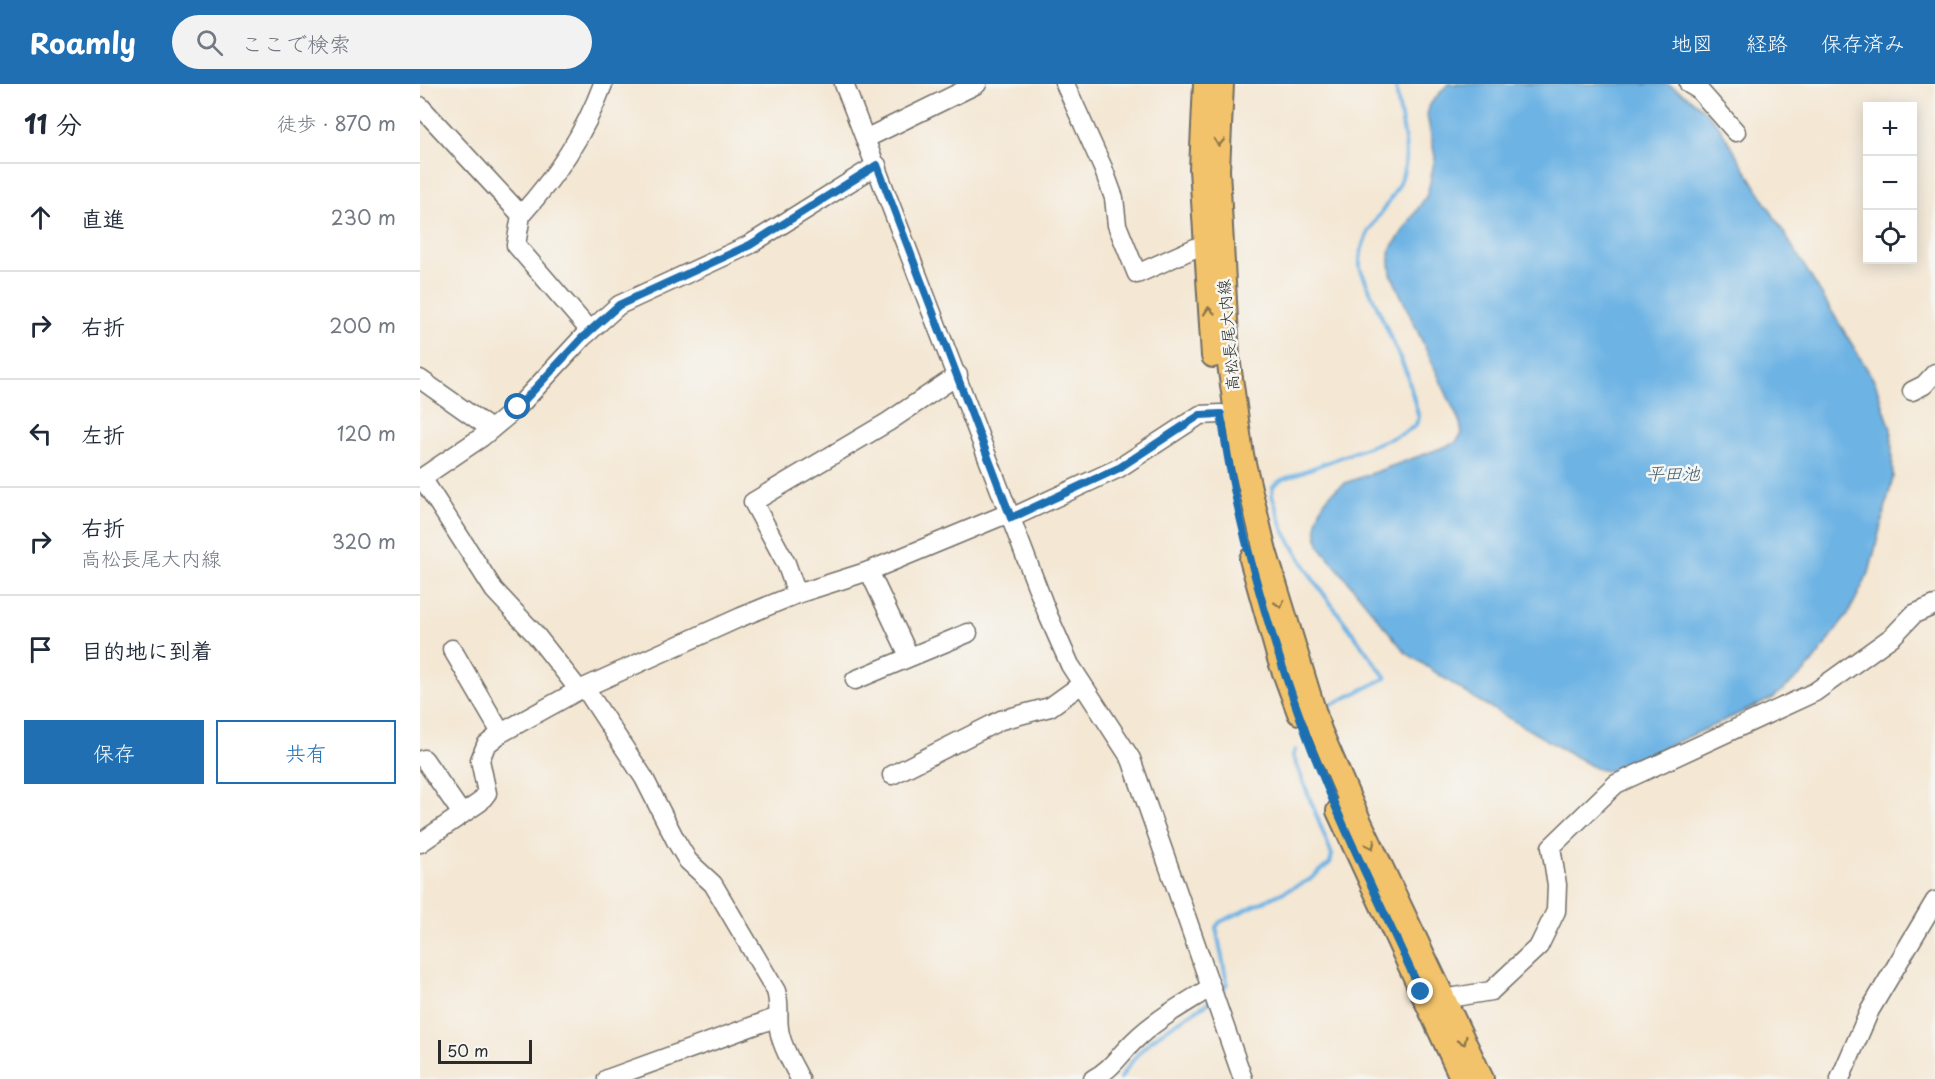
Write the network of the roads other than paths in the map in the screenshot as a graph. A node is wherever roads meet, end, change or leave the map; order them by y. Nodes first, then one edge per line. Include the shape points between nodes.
1 (603, 84) edge
2 (844, 84) edge
3 (977, 84) edge
4 (1065, 84) edge
5 (1205, 84) edge
6 (1222, 84) edge
7 (1697, 86) edge
8 (420, 105) edge
9 (1736, 132) dead end
10 (867, 138) junction
11 (877, 165) junction
12 (521, 215) junction
13 (1204, 244) junction
14 (590, 331) junction
15 (1935, 373) edge
16 (958, 375) junction
17 (420, 379) edge
18 (1912, 391) dead end
19 (1221, 414) junction
20 (491, 429) junction
21 (421, 478) edge
22 (1010, 515) junction
23 (869, 571) junction
24 (797, 594) junction
25 (1935, 606) edge
26 (968, 633) dead end
27 (452, 649) dead end
28 (909, 657) junction
29 (855, 680) dead end
30 (1082, 684) junction
31 (582, 689) junction
32 (501, 733) junction
33 (424, 759) dead end
34 (892, 776) dead end
35 (462, 814) junction
36 (420, 843) edge
37 (1935, 901) edge
38 (1211, 987) junction
39 (1436, 1000) junction
40 (778, 1017) junction
41 (607, 1079) edge
42 (800, 1079) edge
43 (1093, 1079) edge
44 (1243, 1079) edge
45 (1462, 1079) edge
46 (1482, 1079) edge
47 (1840, 1079) edge

1 - 12 street via 573,150
2 - 10 street
3 - 10 street
4 - 13 street via 1103,168 1114,198 1117,225 1137,274
5 - 13 main road, 高松長尾大内線 via 1201,169
6 -> 39 main road, 高松長尾大内線 via 1218,170 1228,357 1242,455 1265,551 1320,730
7 - 9 street
8 - 12 street
10 - 11 street
11 - 14 street via 750,245 619,305
11 - 16 street
12 - 14 street via 516,245
19 -> 13 main road, 高松長尾大内線
14 - 20 street via 518,407
15 - 18 street
16 - 22 street
16 - 24 street via 888,422 753,502 786,563
17 - 20 street
19 - 22 street via 1200,415 1119,468
19 - 45 main road, 高松長尾大内線 via 1227,459 1250,556 1307,736
20 - 21 street
21 - 31 street via 494,590
22 - 23 street
22 - 30 street via 1047,615
23 - 24 street
23 - 28 street
24 - 31 street
25 - 39 street via 1914,614 1893,636 1815,692 1607,790 1551,847 1557,885 1556,911 1539,946 1491,991
26 - 28 street
27 - 32 street
28 - 29 street
30 - 34 street via 1050,707 1001,720
30 - 38 street via 1131,759
31 - 32 street
31 - 40 street via 644,778 688,861 713,884 776,992 781,1007
32 - 35 street via 486,745 480,760 487,793
33 - 35 street
35 - 36 street
37 - 47 street via 1870,1010
38 - 43 street via 1155,1022 1106,1072
38 - 44 street
39 -> 46 main road, 高松長尾大内線
40 - 41 street
40 - 42 street via 780,1036

